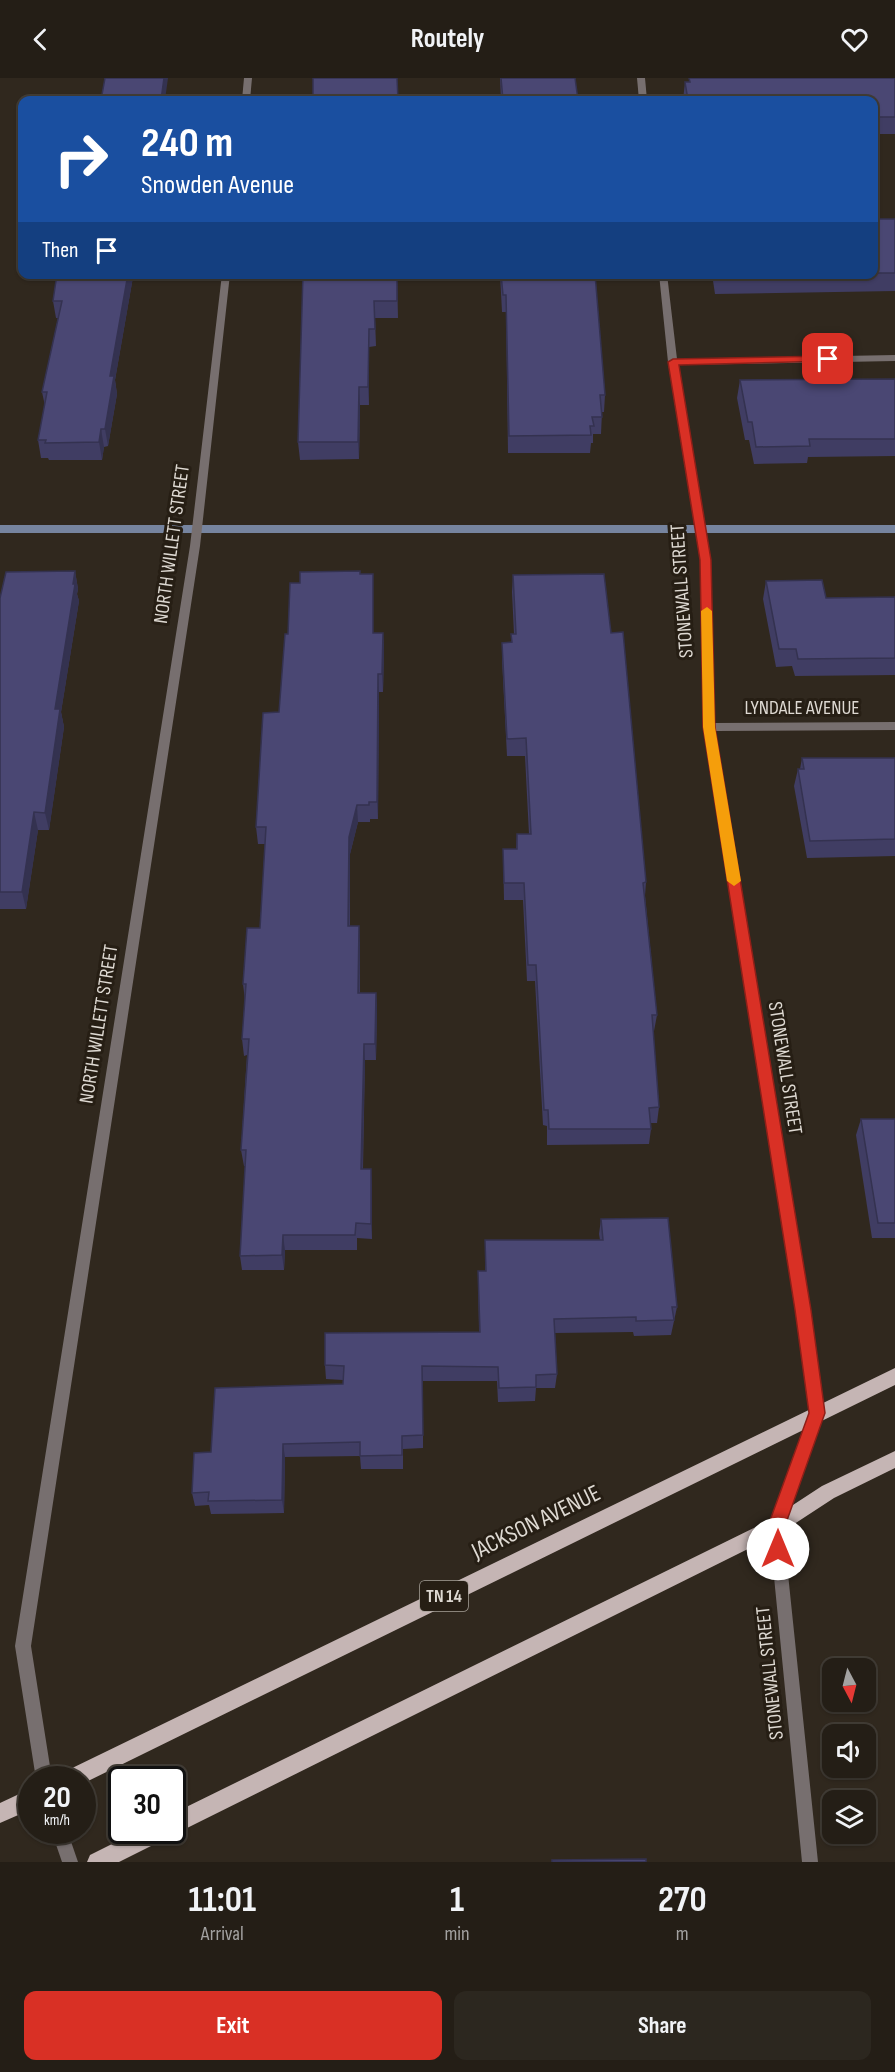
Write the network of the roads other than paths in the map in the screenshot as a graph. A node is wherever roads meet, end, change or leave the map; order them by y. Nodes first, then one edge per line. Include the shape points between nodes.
1 (248, 78) edge
2 (641, 78) edge
3 (246, 96) edge
4 (643, 96) edge
5 (225, 279) edge
6 (664, 279) edge
7 (895, 358) edge
8 (673, 362) junction
9 (895, 726) edge
10 (709, 727) junction
11 (895, 1376) edge
12 (817, 1413) junction
13 (895, 1459) edge
14 (776, 1526) junction
15 (42, 1766) edge
16 (96, 1767) edge
17 (18, 1805) edge
18 (0, 1813) edge
19 (186, 1818) edge
20 (64, 1844) edge
21 (134, 1844) edge
22 (70, 1862) edge
23 (97, 1862) edge
24 (810, 1862) edge

1 - 3 street
2 - 4 street
5 - 15 street, NORTH WILLETT STREET via 195,546 23,1646
6 - 8 street, STONEWALL STREET
7 - 8 street
8 - 10 street, STONEWALL STREET via 705,560
9 - 10 street, LYNDALE AVENUE
10 - 12 street, STONEWALL STREET
11 - 12 main road, JACKSON AVENUE / TN 14
12 - 14 street, STONEWALL STREET
12 - 16 main road, JACKSON AVENUE / TN 14
13 - 14 main road via 828,1492
14 - 19 main road
14 - 24 street, STONEWALL STREET
17 - 18 main road
20 - 22 street
21 - 23 main road

